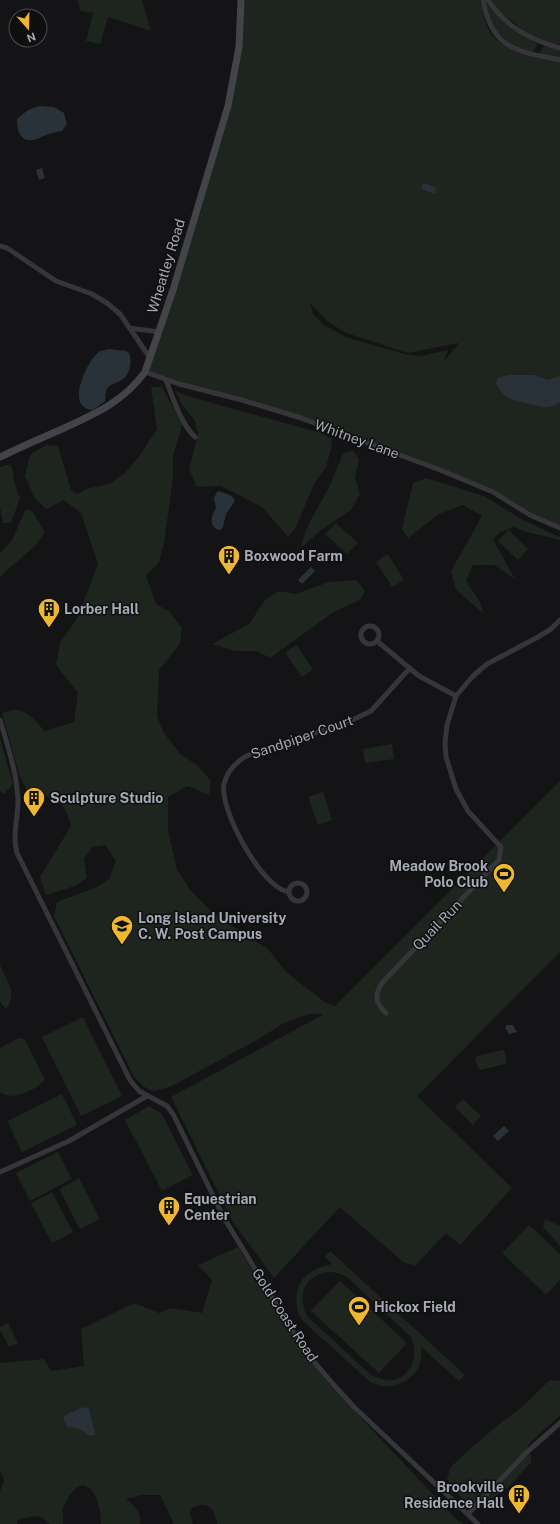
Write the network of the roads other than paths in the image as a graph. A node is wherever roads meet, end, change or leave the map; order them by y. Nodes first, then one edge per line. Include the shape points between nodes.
1 (241, 0) edge
2 (483, 0) edge
3 (488, 0) edge
4 (560, 48) edge
5 (560, 60) edge
6 (0, 246) edge
7 (130, 328) junction
8 (159, 332) junction
9 (150, 359) junction
10 (145, 372) junction
11 (166, 380) junction
12 (195, 437) dead end
13 (0, 456) edge
14 (560, 528) edge
15 (560, 620) edge
16 (377, 641) dead end
17 (410, 668) junction
18 (456, 696) junction
19 (0, 720) edge
20 (289, 892) dead end
21 (386, 1013) dead end
22 (147, 1096) junction
23 (0, 1172) edge
24 (560, 1423) edge
25 (468, 1514) junction
26 (478, 1524) edge

1 - 8 main road, Wheatley Road via 239,47 229,100
2 - 5 street via 489,24 505,44 535,56
3 - 4 street via 494,10 524,35
6 - 7 street via 7,248 56,281 92,294 107,303 120,314
7 - 8 street
7 - 9 street
8 - 9 main road, Wheatley Road
9 - 10 main road, Wheatley Road
10 - 11 street, Whitney Lane
10 - 13 main road, Wheatley Road via 137,384 121,398 98,412
11 - 12 street via 179,411
11 - 14 street, Whitney Lane via 301,418 440,470 493,492
15 - 18 street, Quail Run via 538,637 487,664
16 - 17 street
17 - 18 street via 419,676
17 - 20 street, Sandpiper Court via 366,714 246,756 237,762 228,774 224,785 224,797 244,847 252,860 275,885
18 - 21 street, Quail Run via 447,725 445,743 450,773 468,812 501,848 499,860 382,982 376,995 378,1003
19 - 22 street, Gold Coast Road via 13,762 18,802 14,842 17,853 130,1080
22 - 23 street via 69,1140
22 - 25 street, Gold Coast Road via 167,1106 173,1114 224,1218 305,1351 354,1406
24 - 25 street via 527,1452
25 - 26 street, Gold Coast Road

